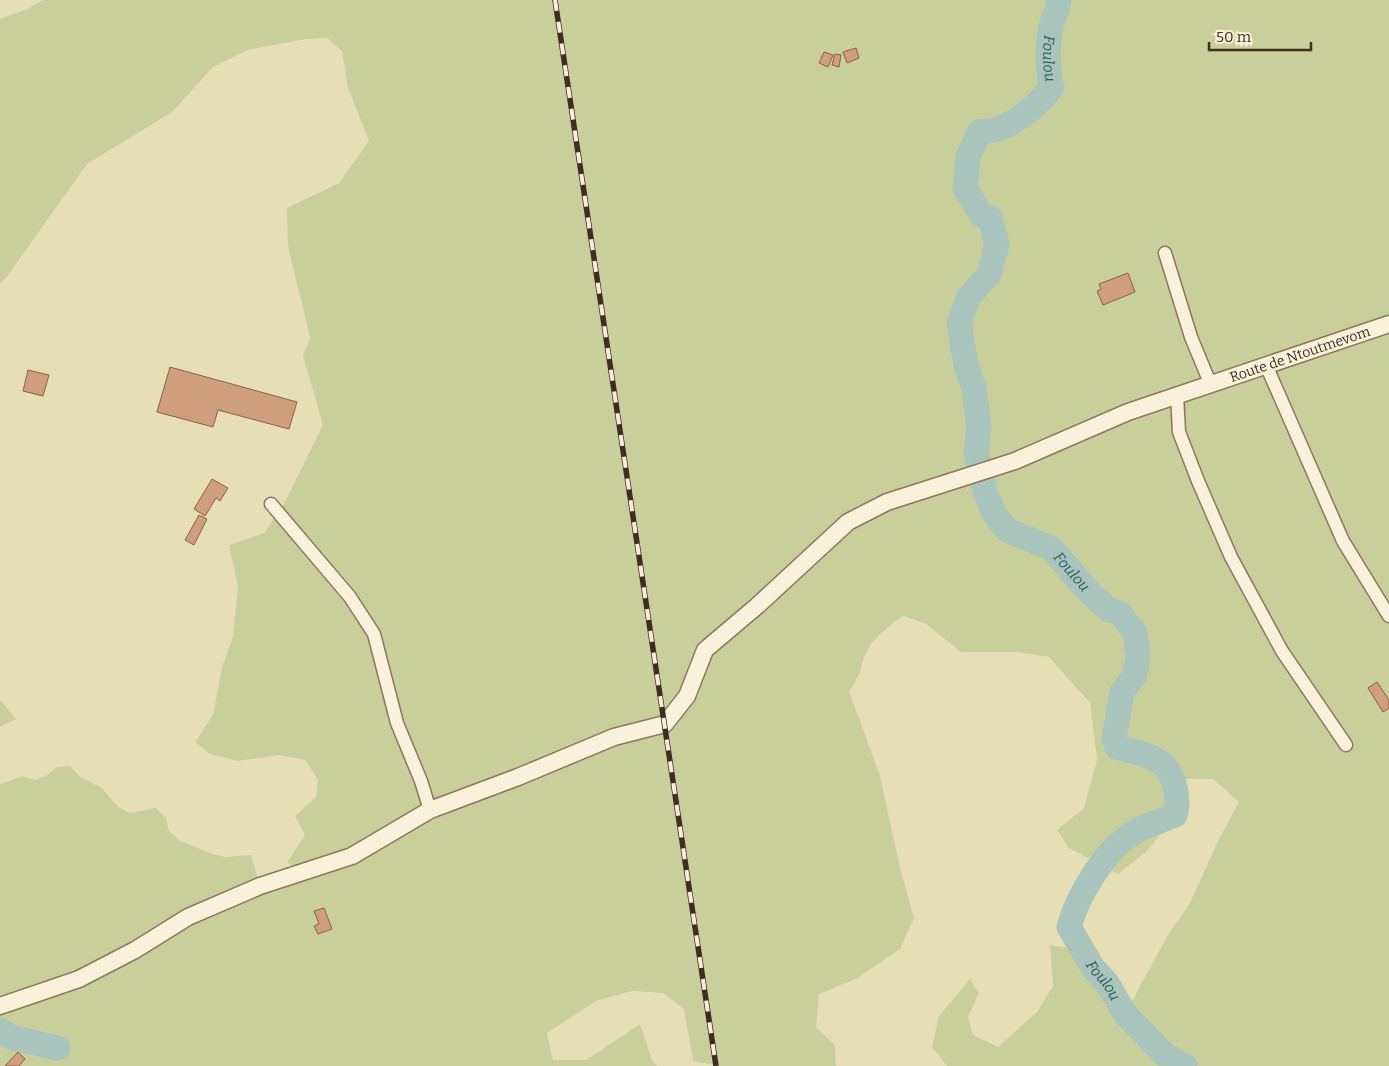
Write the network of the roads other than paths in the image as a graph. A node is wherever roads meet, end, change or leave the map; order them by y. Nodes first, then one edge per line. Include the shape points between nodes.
1 (1165, 253) dead end
2 (1389, 324) edge
3 (1266, 365) junction
4 (1210, 383) junction
5 (1177, 395) junction
6 (271, 504) dead end
7 (1389, 616) edge
8 (1346, 745) dead end
9 (430, 810) junction
10 (0, 1006) edge

1 - 4 street via 1191,337
2 - 3 street, Route de Ntoutmevom
3 - 4 street, Route de Ntoutmevom
3 - 7 street via 1343,541
4 - 5 street, Route de Ntoutmevom
5 - 8 street via 1178,432 1231,557 1282,651
5 - 9 street, Route de Ntoutmevom via 1128,412 1015,461 887,502 848,522 705,650 687,696 665,724 614,736
6 - 9 street via 350,597 374,634 397,723
9 - 10 street, Route de Ntoutmevom via 352,856 260,886 188,917 79,979

